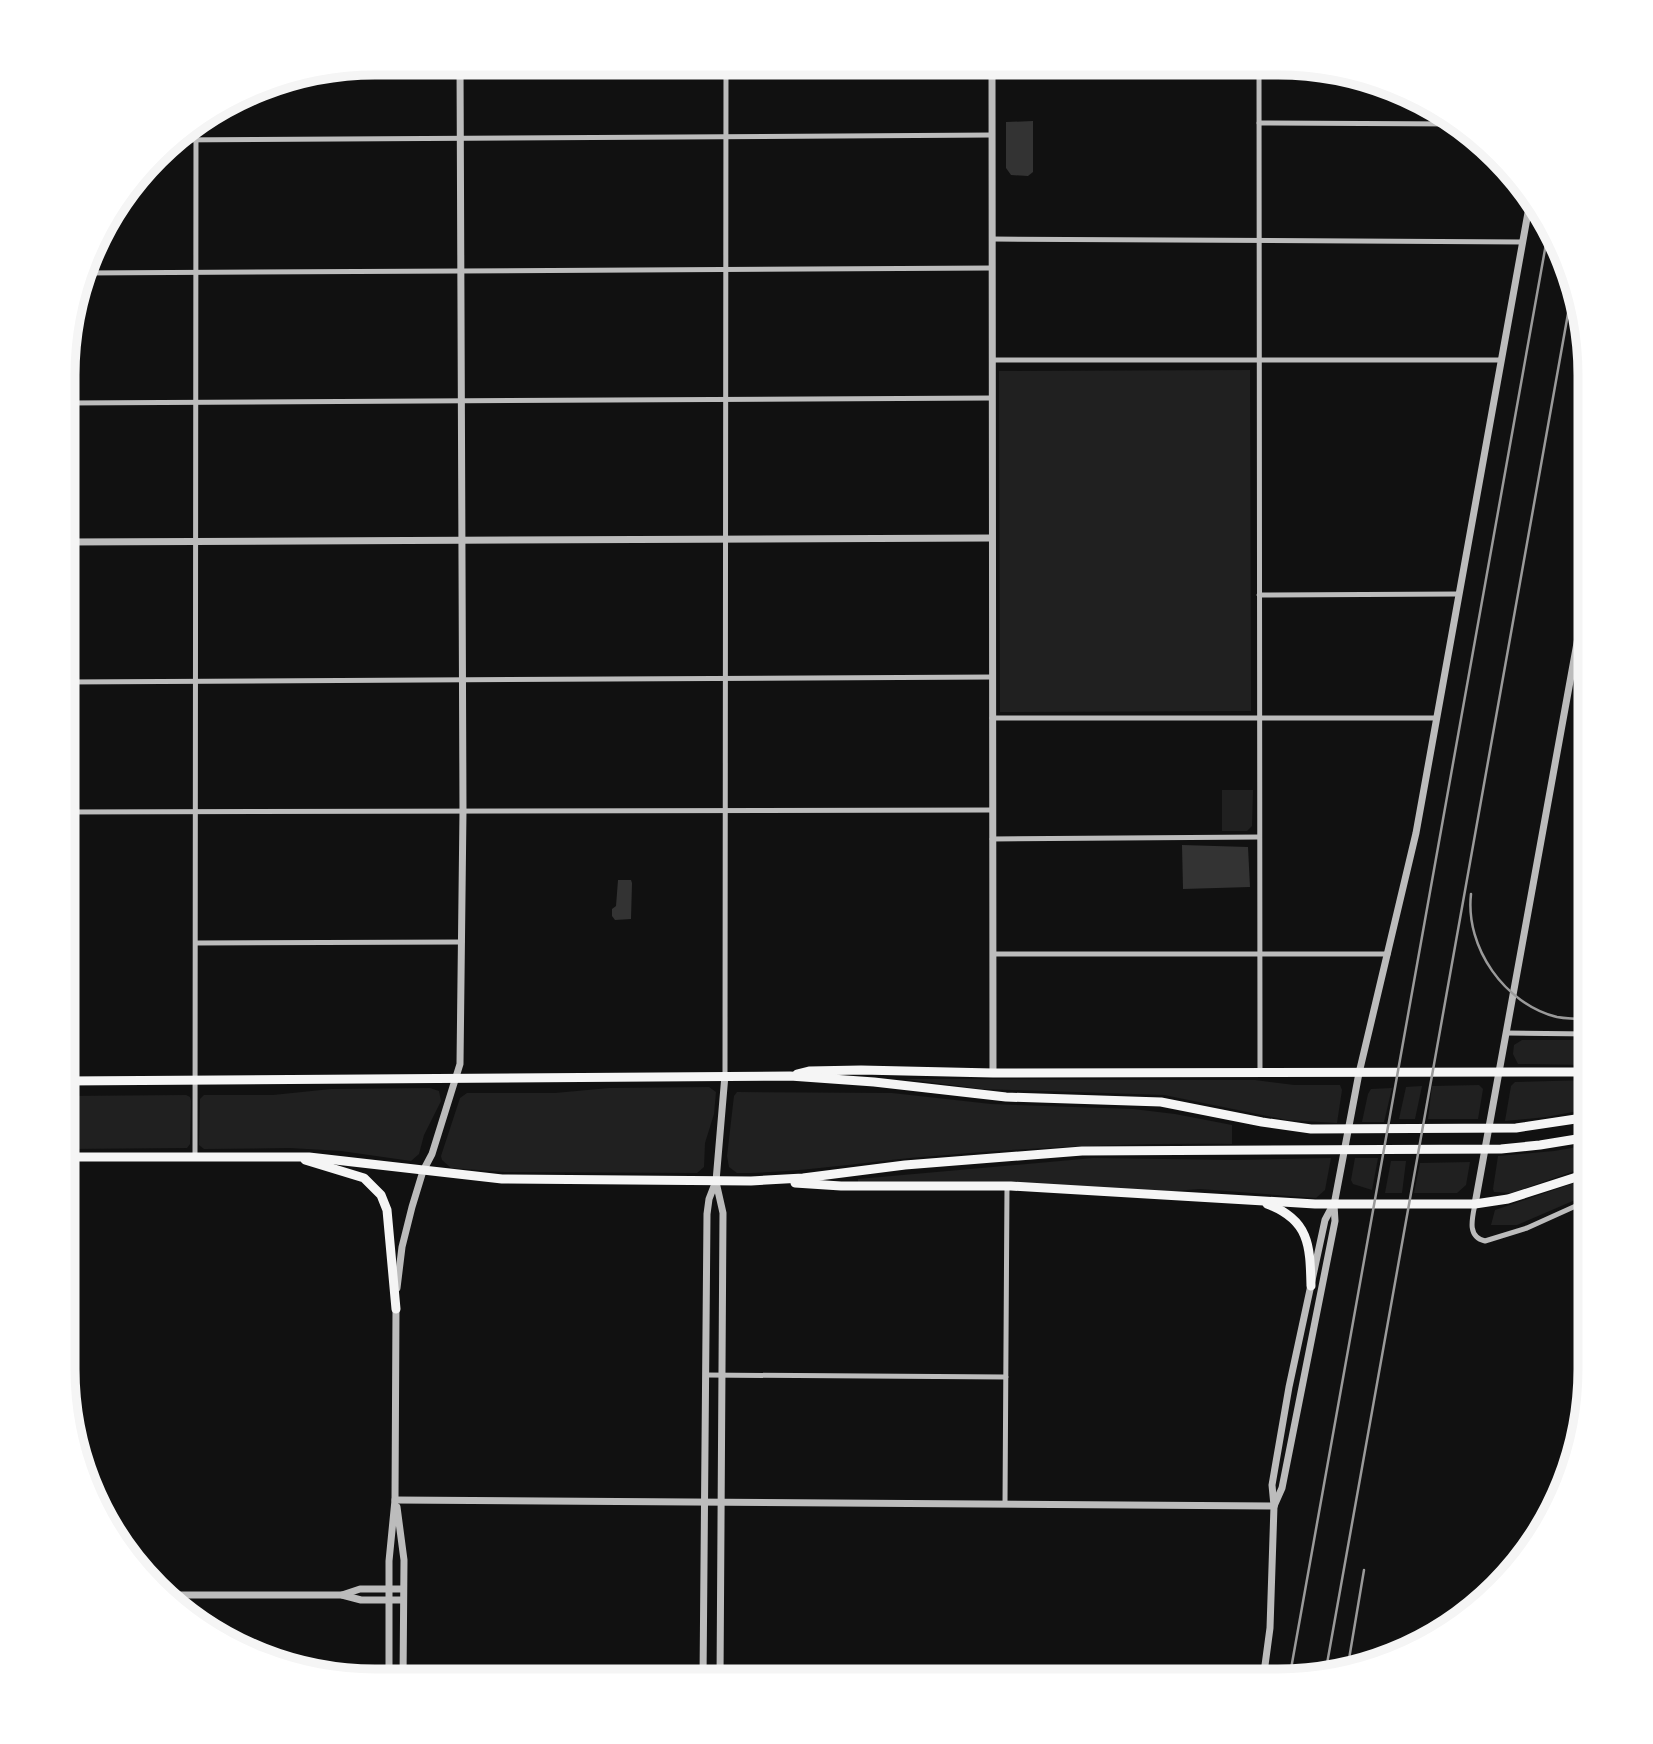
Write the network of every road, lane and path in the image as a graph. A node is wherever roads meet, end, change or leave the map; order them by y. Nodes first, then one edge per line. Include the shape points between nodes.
1 (460, 75) edge
2 (726, 75) edge
3 (992, 75) edge
4 (1259, 75) edge
5 (1259, 122) junction
6 (1441, 124) edge
7 (196, 135) edge
8 (992, 135) junction
9 (726, 138) junction
10 (460, 139) junction
11 (190, 140) edge
12 (196, 140) junction
13 (1528, 211) edge
14 (992, 239) junction
15 (1259, 240) junction
16 (1523, 242) junction
17 (992, 268) junction
18 (726, 269) junction
19 (461, 270) junction
20 (196, 272) junction
21 (93, 273) edge
22 (992, 360) junction
23 (1259, 360) junction
24 (1500, 360) junction
25 (992, 398) junction
26 (726, 400) junction
27 (461, 401) junction
28 (197, 402) junction
29 (75, 403) edge
30 (992, 538) junction
31 (726, 539) junction
32 (462, 540) junction
33 (75, 542) edge
34 (196, 542) junction
35 (1458, 594) junction
36 (1259, 595) junction
37 (1578, 638) edge
38 (992, 677) junction
39 (726, 678) junction
40 (462, 680) junction
41 (196, 681) junction
42 (75, 682) edge
43 (992, 718) junction
44 (1259, 718) junction
45 (1436, 718) junction
46 (726, 810) junction
47 (992, 810) junction
48 (196, 811) junction
49 (463, 811) junction
50 (75, 813) edge
51 (992, 838) junction
52 (1259, 838) junction
53 (462, 942) junction
54 (196, 943) junction
55 (993, 954) junction
56 (1259, 954) junction
57 (1389, 954) junction
58 (1506, 1033) junction
59 (1578, 1034) edge
60 (1578, 1072) edge
61 (993, 1073) junction
62 (1260, 1073) junction
63 (1359, 1073) junction
64 (1499, 1073) junction
65 (726, 1075) junction
66 (790, 1076) junction
67 (457, 1079) junction
68 (75, 1081) edge
69 (195, 1081) junction
70 (1578, 1119) edge
71 (1578, 1139) edge
72 (194, 1156) junction
73 (75, 1157) edge
74 (293, 1157) junction
75 (423, 1171) junction
76 (1578, 1177) edge
77 (716, 1181) junction
78 (751, 1181) junction
79 (1007, 1186) junction
80 (1259, 1201) junction
81 (1475, 1204) junction
82 (1334, 1205) junction
83 (1578, 1205) edge
84 (1311, 1286) junction
85 (396, 1309) junction
86 (706, 1375) junction
87 (722, 1375) junction
88 (1006, 1377) junction
89 (396, 1500) junction
90 (705, 1502) junction
91 (721, 1502) junction
92 (1005, 1504) junction
93 (1274, 1506) junction
94 (389, 1588) junction
95 (403, 1588) junction
96 (179, 1595) edge
97 (342, 1595) junction
98 (389, 1600) junction
99 (403, 1600) junction
100 (389, 1669) edge
101 (403, 1669) edge
102 (704, 1669) edge
103 (720, 1669) edge
104 (1264, 1669) edge

1 - 10 street
2 - 9 street
3 - 8 street
4 - 5 street
5 - 6 street
5 - 15 street
7 - 12 street
8 - 9 street
8 - 14 street
9 - 10 street
9 - 18 street
10 - 12 street
10 - 19 street
11 - 12 street
12 - 20 street
13 - 16 street
14 - 15 street
14 - 17 street
15 - 16 street
15 - 23 street
16 - 24 street
17 - 18 street
17 - 22 street
18 - 19 street
18 - 26 street
19 - 20 street
19 - 27 street
20 - 21 street
20 - 28 street
22 - 23 street
22 - 25 street
23 - 24 street
23 - 36 street
24 - 35 street
25 - 26 street
25 - 30 street
26 - 27 street
26 - 31 street
27 - 28 street
27 - 32 street
28 - 29 street
28 - 34 street
30 - 31 street
30 - 38 street
31 - 32 street
31 - 39 street
32 - 34 street
32 - 40 street
33 - 34 street
34 - 41 street
35 - 36 street
35 - 45 street
36 - 44 street
37 - 58 street
38 - 39 street
38 - 43 street
39 - 40 street
39 - 46 street
40 - 41 street
40 - 49 street
41 - 42 street
41 - 48 street
43 - 44 street
43 - 47 street
44 - 45 street
44 - 52 street
45 - 57 street
46 - 47 street
46 - 49 street
46 - 65 street
47 - 51 street
48 - 49 street
48 - 50 street
48 - 54 street
49 - 53 street
51 - 52 street
51 - 55 street
52 - 56 street
53 - 54 street
53 - 67 street
54 - 69 street
55 - 56 street
55 - 61 street
56 - 57 street
56 - 62 street
57 - 63 street
58 - 59 street
58 - 64 street
60 - 64 main road
61 - 62 main road
61 - 66 main road via 828,1070
62 - 63 main road
63 - 64 main road
63 - 82 street
64 - 81 street
65 - 66 main road
65 - 67 main road
65 - 77 street
66 - 70 main road via 990,1096 1161,1102 1311,1129 1516,1128
67 - 69 main road
67 - 75 street
68 - 69 main road
69 - 72 street
71 - 78 main road via 1501,1149 1082,1151
72 - 73 main road
72 - 74 main road
74 - 75 main road
74 - 85 main road via 364,1178 381,1195 387,1210
75 - 77 main road via 521,1180
75 - 85 street via 402,1247
76 - 81 main road via 1508,1199
77 - 78 main road
77 - 86 street via 708,1214
77 - 87 street via 723,1213
78 - 79 main road
79 - 80 main road
79 - 88 street
80 - 82 main road
80 - 84 main road via 1282,1210 1301,1227 1309,1248
81 - 82 main road
81 - 83 street via 1473,1233 1485,1241
82 - 84 street via 1325,1220
82 - 93 street via 1317,1318 1282,1489
84 - 93 street via 1281,1431 1272,1485
85 - 89 street
86 - 87 street
86 - 90 street
87 - 88 street
87 - 91 street
88 - 92 street
89 - 90 street
89 - 94 street
89 - 95 street
90 - 91 street
90 - 102 street
91 - 92 street
91 - 103 street
92 - 93 street
93 - 104 street
94 - 95 street
94 - 97 street via 360,1588
94 - 98 street
95 - 99 street
96 - 97 street
97 - 98 street
98 - 99 street
98 - 100 street
99 - 101 street

